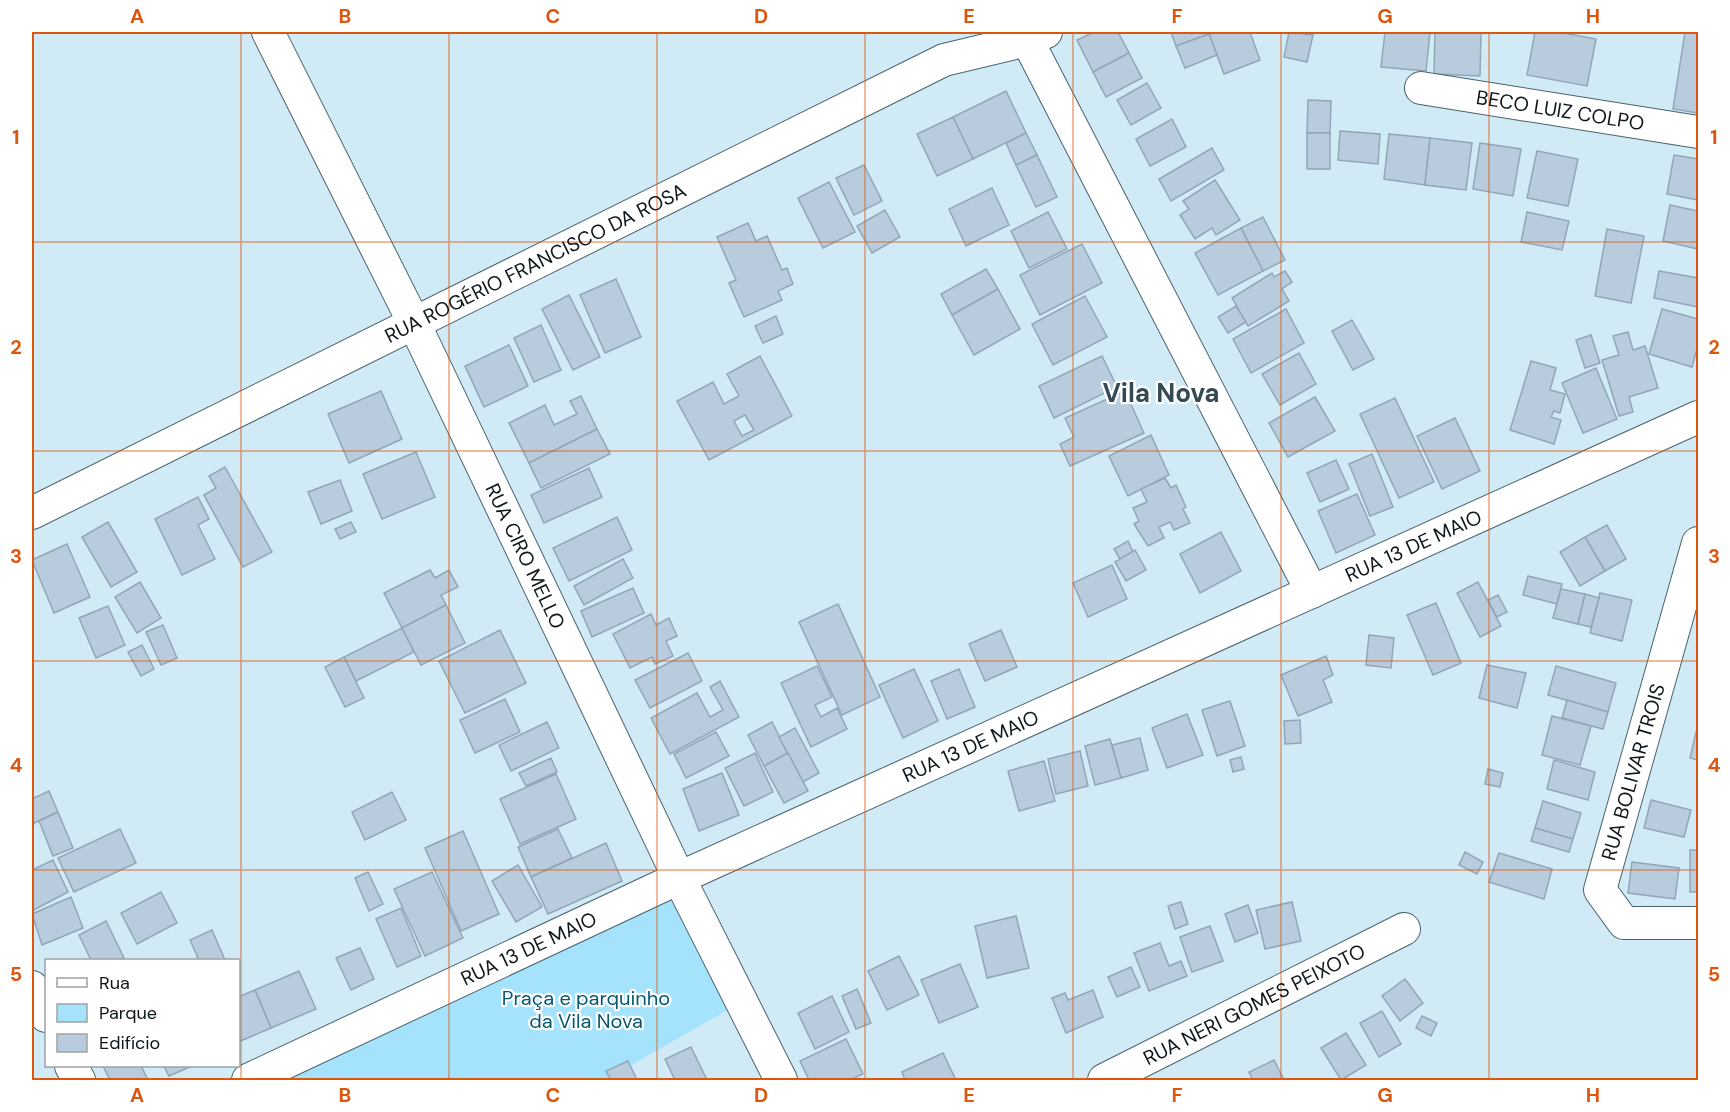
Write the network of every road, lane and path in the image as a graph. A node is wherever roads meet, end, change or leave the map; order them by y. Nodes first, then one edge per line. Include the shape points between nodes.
1 (268, 32) edge
2 (1032, 34) edge
3 (1421, 88) dead end
4 (1698, 132) edge
5 (413, 321) junction
6 (1698, 417) edge
7 (32, 513) edge
8 (1698, 543) edge
9 (1312, 592) junction
10 (679, 878) junction
11 (1698, 923) edge
12 (1404, 929) dead end
13 (32, 987) edge
14 (45, 1015) edge
15 (248, 1080) edge
16 (781, 1080) edge
17 (1104, 1080) edge

1 - 5 street, RUA CIRO MELLO
2 - 5 street, RUA ROGÉRIO FRANCISCO DA ROSA via 944,60
2 - 9 street
3 - 4 street, BECO LUIZ COLPO
5 - 7 street, RUA ROGÉRIO FRANCISCO DA ROSA
5 - 10 street, RUA CIRO MELLO
6 - 9 street, RUA 13 DE MAIO
8 - 11 street, RUA BOLIVAR TROIS via 1599,890 1624,923
9 - 10 street, RUA 13 DE MAIO
10 - 15 street, RUA 13 DE MAIO
10 - 16 street, RUA CIRO MELLO
12 - 17 street, RUA NERI GOMES PEIXOTO
13 - 14 street

